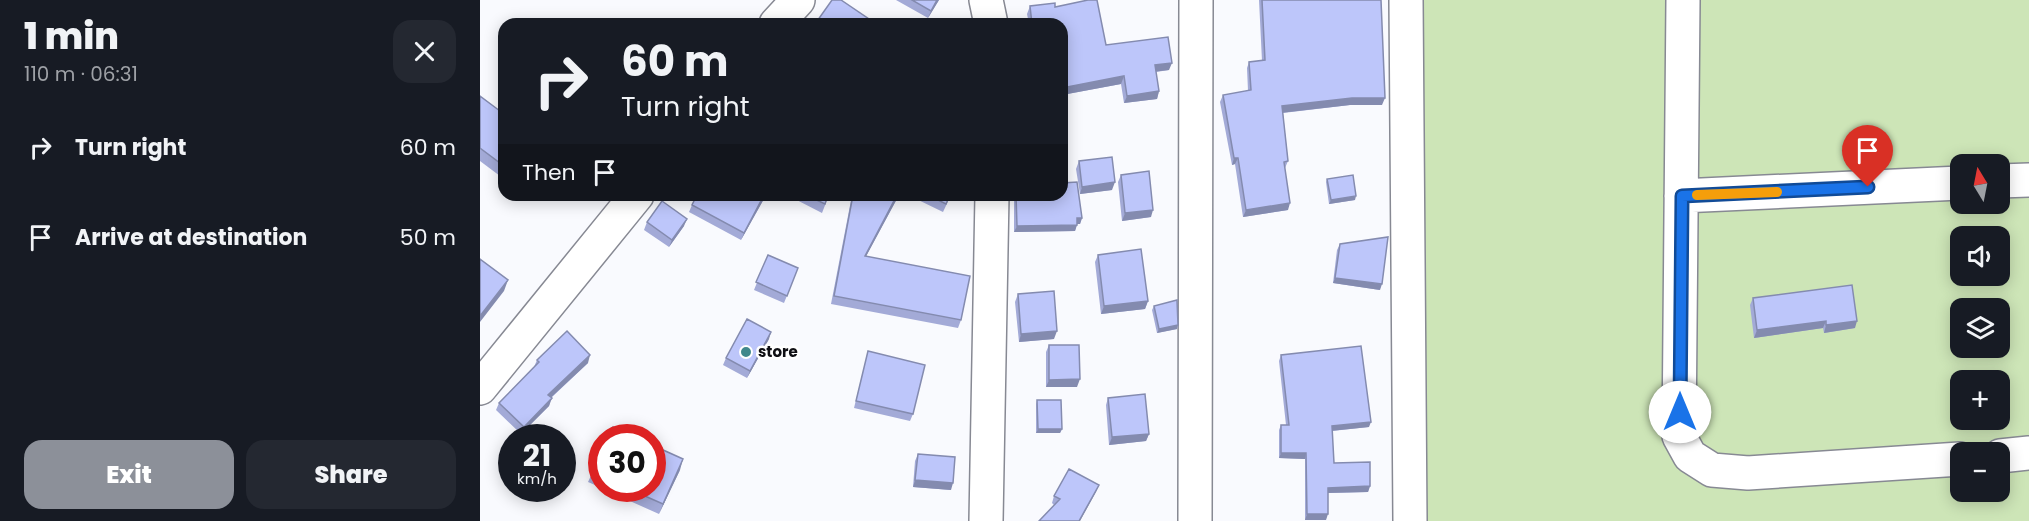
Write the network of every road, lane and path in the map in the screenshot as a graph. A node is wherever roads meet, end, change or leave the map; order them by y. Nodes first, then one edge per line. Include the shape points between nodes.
1 (798, 0) edge
2 (986, 0) edge
3 (1196, 0) edge
4 (1406, 0) edge
5 (1683, 0) edge
6 (782, 18) edge
7 (990, 18) edge
8 (2029, 180) edge
9 (2010, 181) edge
10 (1950, 183) edge
11 (1682, 196) junction
12 (632, 201) edge
13 (992, 201) edge
14 (480, 388) edge
15 (2029, 453) edge
16 (2010, 455) edge
17 (1950, 460) edge
18 (986, 521) edge
19 (1196, 521) edge
20 (1410, 521) edge

1 - 6 street
2 - 7 street
3 - 19 street
4 - 20 street
5 - 11 street
8 - 9 street
10 - 11 street
11 - 17 street via 1680,436 1690,456 1712,470 1748,473
12 - 14 street
13 - 18 street
15 - 16 street

